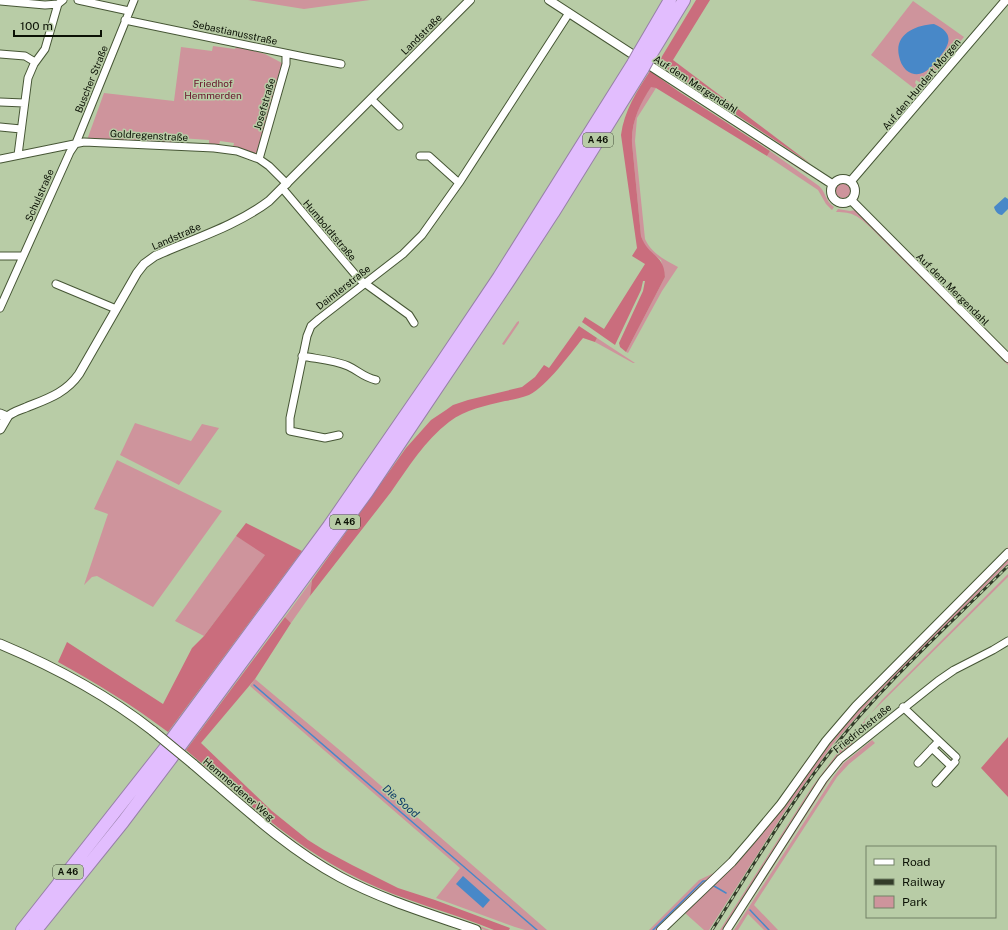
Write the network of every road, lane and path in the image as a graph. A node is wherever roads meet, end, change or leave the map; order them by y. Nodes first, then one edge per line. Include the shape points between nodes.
1 (78, 0) edge
2 (134, 0) edge
3 (470, 0) edge
4 (549, 0) edge
5 (670, 0) edge
6 (684, 0) edge
7 (1006, 0) edge
8 (0, 1) edge
9 (60, 2) edge
10 (129, 11) junction
11 (569, 13) junction
12 (125, 20) junction
13 (0, 54) edge
14 (286, 54) junction
15 (641, 60) junction
16 (35, 62) junction
17 (341, 64) dead end
18 (371, 99) junction
19 (0, 102) edge
20 (24, 103) junction
21 (399, 126) dead end
22 (0, 128) edge
23 (21, 129) junction
24 (76, 143) junction
25 (18, 155) junction
26 (420, 156) dead end
27 (0, 159) edge
28 (258, 159) junction
29 (851, 181) junction
30 (459, 183) junction
31 (832, 184) junction
32 (285, 186) junction
33 (851, 200) junction
34 (0, 256) edge
35 (22, 256) junction
36 (364, 283) junction
37 (56, 284) dead end
38 (0, 308) edge
39 (116, 309) junction
40 (414, 322) dead end
41 (302, 356) junction
42 (1008, 358) edge
43 (376, 380) dead end
44 (4, 415) edge
45 (0, 428) edge
46 (339, 435) dead end
47 (1008, 553) edge
48 (1008, 640) edge
49 (0, 644) edge
50 (903, 707) junction
51 (938, 742) junction
52 (932, 748) junction
53 (954, 762) junction
54 (918, 763) dead end
55 (936, 783) dead end
56 (22, 930) edge
57 (36, 930) edge
58 (476, 930) edge
59 (661, 930) edge
60 (727, 930) edge

1 - 10 street
2 - 10 street, Buscher Straße
3 - 18 street, Landstraße
4 - 11 street, Auf dem Mergendahl
5 - 15 highway, A 46
6 - 15 highway, A 46
7 - 29 street, Auf den Hundert Morgen
8 - 9 street via 41,5
9 - 16 street via 45,49
10 - 12 street, Buscher Straße
11 - 30 street, Daimlerstraße
11 - 31 street, Auf dem Mergendahl
12 - 14 street, Sebastianusstraße
12 - 24 street, Buscher Straße
13 - 16 street via 25,56
14 - 17 street, Sebastianusstraße
14 - 28 street, Josefstraße via 286,64
15 - 56 highway, A 46 via 499,277 329,526 166,746
15 - 57 highway, A 46 via 553,213 367,492 123,822
16 - 20 street via 28,78
18 - 21 street
18 - 32 street, Landstraße
19 - 20 street
20 - 23 street
22 - 23 street
23 - 25 street
24 - 25 street, Goldregenstraße
24 - 28 street, Goldregenstraße via 220,148
24 - 35 street, Schulstraße
25 - 27 street, Goldregenstraße
26 - 30 street via 429,156
28 - 32 street, Goldregenstraße via 269,166
29 - 31 street via 843,178
29 - 33 street via 856,190
30 - 36 street, Daimlerstraße via 417,240
31 - 33 street via 830,192 836,201 844,203
32 - 36 street, Humboldtstraße via 358,279
32 - 39 street, Landstraße via 251,213 148,261 137,273
33 - 42 street, Auf dem Mergendahl
34 - 35 street
35 - 38 street, Schulstraße
36 - 40 street, Humboldtstraße via 409,315
36 - 41 street, Daimlerstraße via 311,326
37 - 39 street
39 - 44 street, Landstraße via 73,382 54,396
41 - 43 street via 347,366
41 - 46 street, Daimlerstraße via 290,418 290,431 325,438
44 - 45 main road, Landstraße
47 - 59 street via 856,706 781,804 732,862
48 - 50 street, Friedrichstraße via 944,676
49 - 58 main road, Hemmerdener Weg, bridge via 44,663 116,704 153,731 267,828 325,869 376,895
50 - 51 street
50 - 60 street, Friedrichstraße via 832,768
51 - 52 street
51 - 53 street
52 - 53 street
52 - 54 street
53 - 55 street

